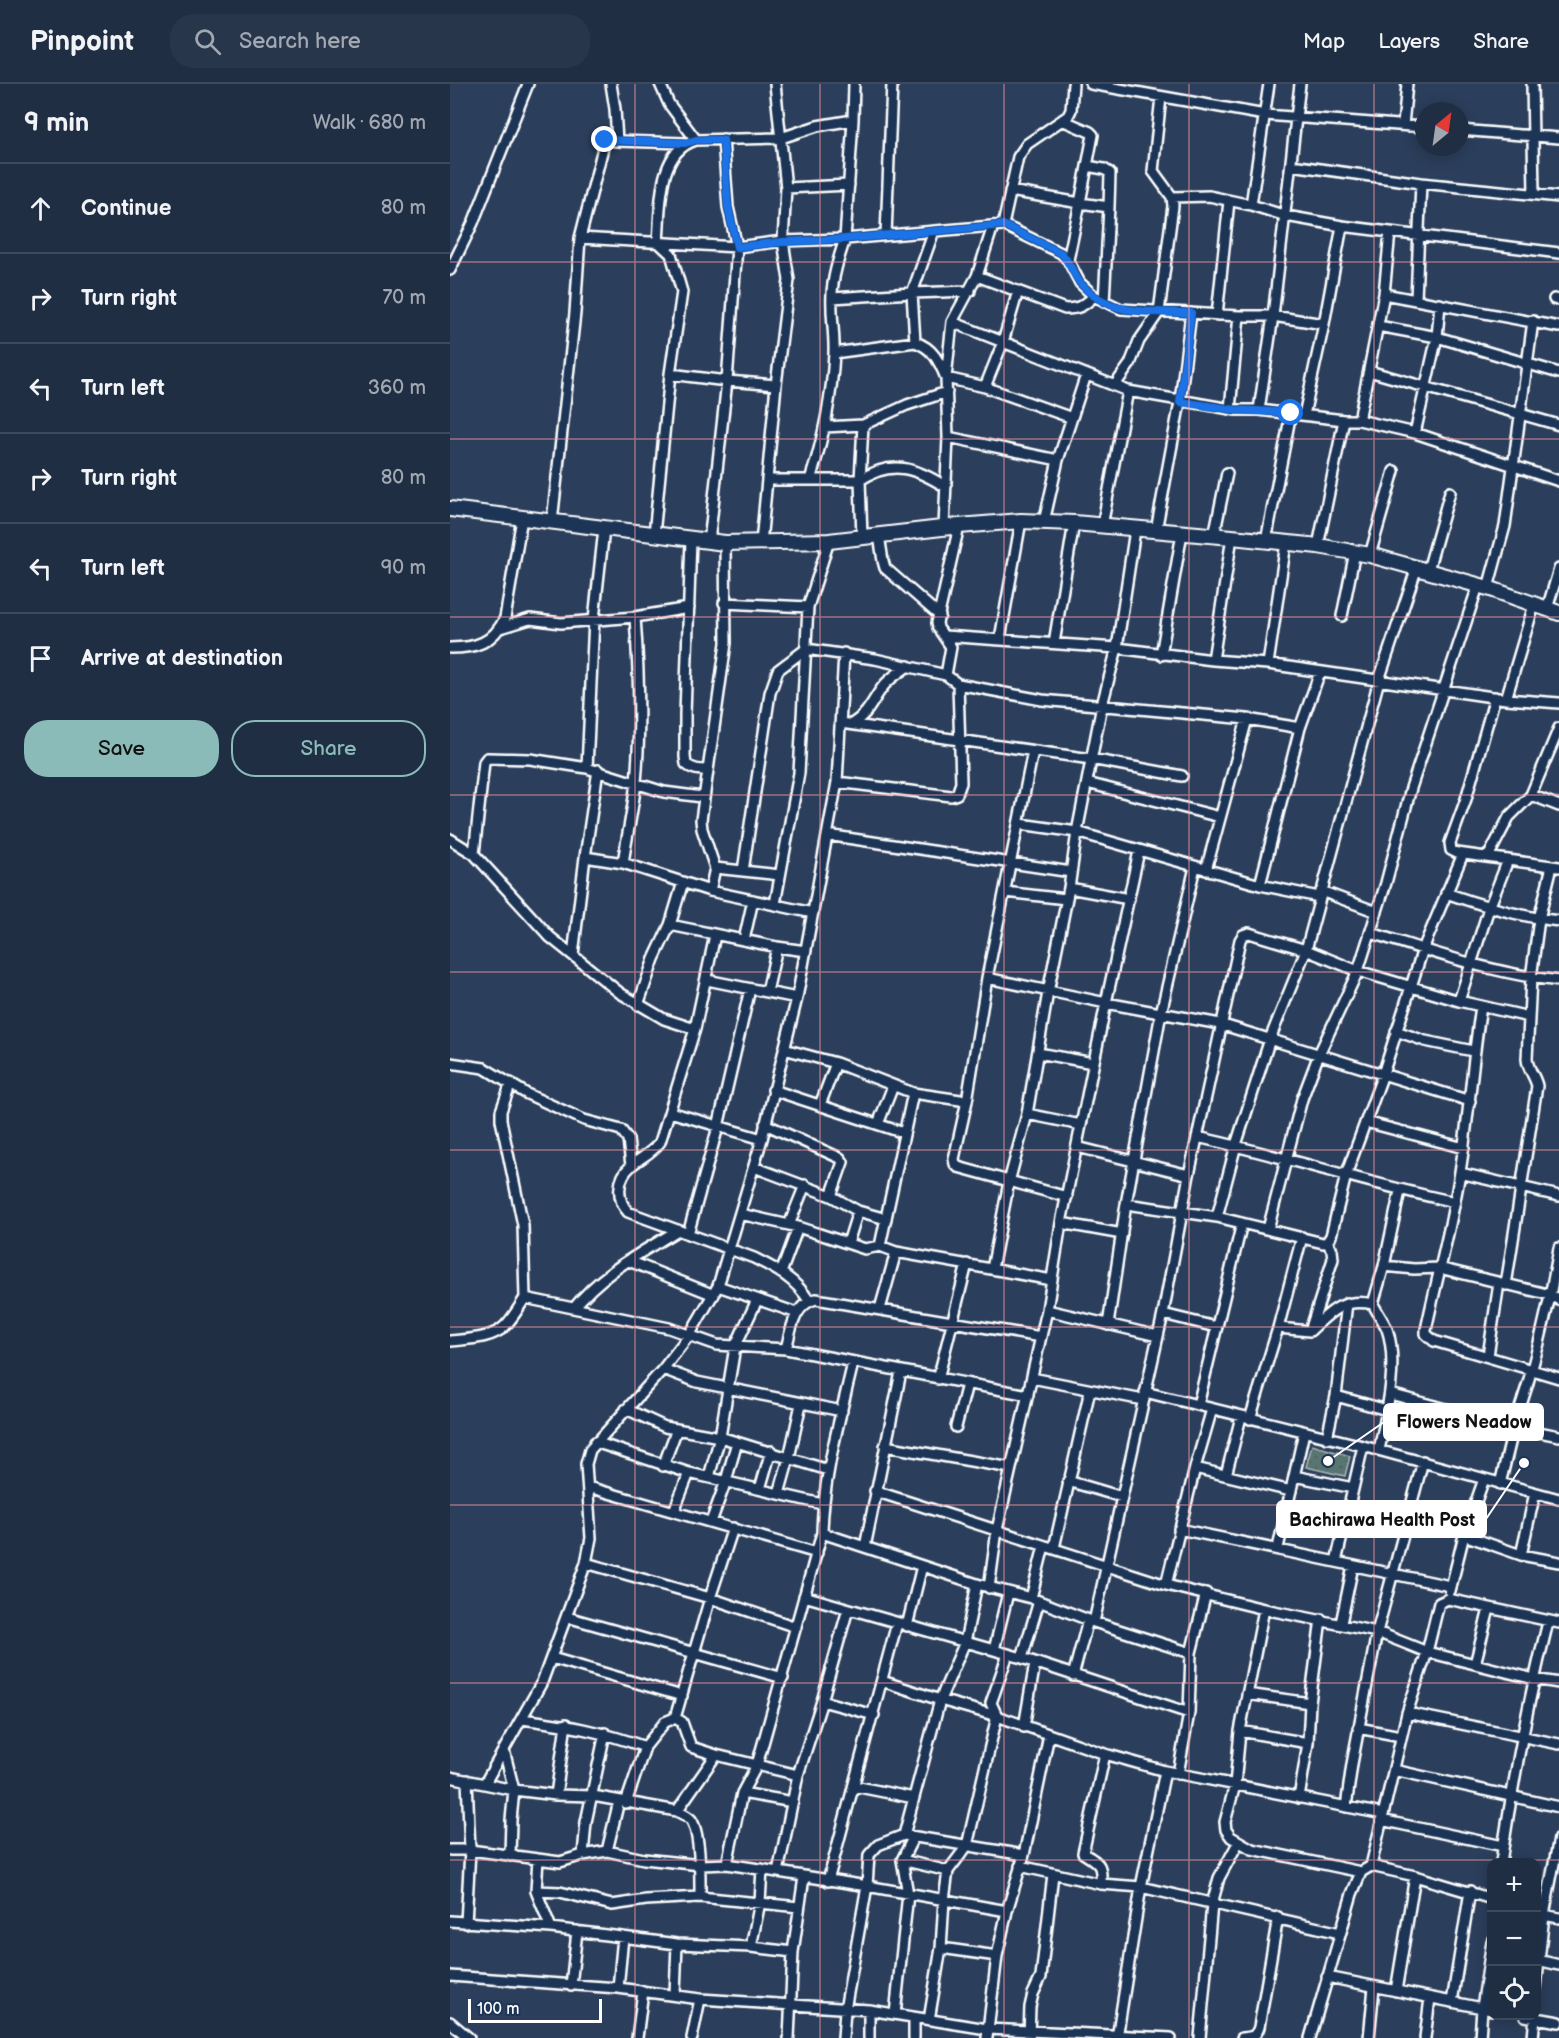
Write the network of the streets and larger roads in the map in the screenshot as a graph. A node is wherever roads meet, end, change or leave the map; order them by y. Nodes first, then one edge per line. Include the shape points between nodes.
1 (528, 84) edge
2 (611, 84) edge
3 (660, 84) edge
4 (775, 84) edge
5 (854, 84) edge
6 (892, 84) edge
7 (1073, 84) edge
8 (1091, 84) edge
9 (1269, 84) edge
10 (1300, 84) edge
11 (1407, 84) edge
12 (1532, 84) edge
13 (1125, 87) edge
14 (1161, 97) junction
15 (1265, 115) junction
16 (1296, 117) junction
17 (853, 120) junction
18 (1062, 120) junction
19 (1402, 125) junction
20 (1415, 126) edge
21 (1469, 131) edge
22 (1532, 135) junction
23 (781, 138) junction
24 (1559, 138) edge
25 (696, 140) junction
26 (723, 140) junction
27 (617, 141) junction
28 (685, 143) junction
29 (1291, 165) junction
30 (1088, 166) junction
31 (1421, 183) junction
32 (849, 185) junction
33 (786, 188) junction
34 (1010, 191) junction
35 (1534, 194) junction
36 (1172, 197) junction
37 (1559, 197) edge
38 (1229, 201) junction
39 (1080, 203) junction
40 (1251, 205) junction
41 (1108, 207) junction
42 (1286, 216) junction
43 (1003, 225) junction
44 (993, 226) junction
45 (1342, 226) junction
46 (934, 231) junction
47 (1389, 232) junction
48 (886, 236) junction
49 (1419, 236) junction
50 (580, 238) junction
51 (845, 239) junction
52 (783, 242) junction
53 (658, 243) junction
54 (737, 247) junction
55 (1559, 253) edge
56 (1068, 260) junction
57 (450, 270) edge
58 (977, 276) junction
59 (970, 291) junction
60 (1018, 291) junction
61 (912, 293) junction
62 (1384, 294) junction
63 (1094, 296) junction
64 (832, 298) junction
65 (1416, 299) junction
66 (1104, 302) junction
67 (1440, 304) junction
68 (1159, 312) junction
69 (1191, 313) junction
70 (1217, 315) junction
71 (1239, 316) junction
72 (1274, 316) junction
73 (1533, 321) junction
74 (952, 322) junction
75 (1324, 324) junction
76 (1378, 326) junction
77 (1559, 327) edge
78 (1437, 337) junction
79 (915, 342) junction
80 (1003, 342) junction
81 (834, 352) junction
82 (1527, 364) junction
83 (1369, 371) junction
84 (1559, 373) edge
85 (670, 374) junction
86 (1086, 375) junction
87 (946, 378) junction
88 (727, 381) junction
89 (776, 385) junction
90 (1115, 385) junction
91 (1426, 386) junction
92 (985, 387) junction
93 (1128, 391) junction
94 (947, 392) junction
95 (1180, 402) junction
96 (1230, 409) junction
97 (1259, 410) junction
98 (1291, 413) junction
99 (1520, 414) junction
100 (1304, 415) junction
101 (1072, 418) junction
102 (1344, 420) junction
103 (1359, 420) junction
104 (863, 425) junction
105 (1559, 425) edge
106 (824, 427) junction
107 (1415, 433) junction
108 (948, 437) junction
109 (1058, 460) junction
110 (1515, 466) junction
111 (1394, 471) dead end
112 (1227, 473) dead end
113 (767, 480) junction
114 (810, 480) junction
115 (860, 480) junction
116 (1559, 481) edge
117 (946, 487) junction
118 (1449, 492) dead end
119 (450, 509) edge
120 (522, 518) junction
121 (1021, 521) junction
122 (552, 522) junction
123 (1044, 522) junction
124 (1074, 523) junction
125 (959, 526) junction
126 (1102, 526) junction
127 (944, 527) junction
128 (604, 529) junction
129 (1135, 530) junction
130 (1156, 531) junction
131 (1182, 533) junction
132 (654, 535) junction
133 (879, 535) junction
134 (1214, 536) junction
135 (862, 537) junction
136 (1232, 537) junction
137 (691, 539) junction
138 (829, 541) junction
139 (1266, 541) junction
140 (709, 542) junction
141 (725, 543) junction
142 (761, 543) junction
143 (1286, 543) junction
144 (1318, 546) junction
145 (1355, 552) junction
146 (1370, 555) junction
147 (1423, 569) junction
148 (1559, 569) edge
149 (1483, 587) junction
150 (724, 603) junction
151 (808, 607) junction
152 (688, 608) junction
153 (1547, 609) edge
154 (940, 616) junction
155 (1342, 616) dead end
156 (635, 617) junction
157 (594, 619) junction
158 (500, 628) junction
159 (944, 636) junction
160 (1000, 639) junction
161 (1054, 643) junction
162 (450, 648) edge
163 (1117, 648) junction
164 (806, 649) junction
165 (844, 654) junction
166 (1161, 655) junction
167 (1213, 660) junction
168 (1268, 664) junction
169 (908, 666) junction
170 (1320, 672) junction
171 (946, 675) junction
172 (1379, 680) junction
173 (958, 684) junction
174 (1445, 690) junction
175 (1496, 697) junction
176 (1506, 699) junction
177 (1559, 703) edge
178 (1102, 705) junction
179 (1247, 719) junction
180 (841, 723) junction
181 (852, 724) junction
182 (1300, 728) junction
183 (1559, 728) edge
184 (961, 740) junction
185 (1033, 751) junction
186 (1091, 759) junction
187 (587, 768) junction
188 (598, 770) junction
189 (708, 770) junction
190 (1182, 776) dead end
191 (837, 782) junction
192 (636, 783) junction
193 (1087, 783) junction
194 (1531, 795) junction
195 (702, 797) junction
196 (1559, 806) edge
197 (1221, 817) junction
198 (1020, 824) junction
199 (1077, 832) junction
200 (827, 835) junction
201 (450, 839) edge
202 (1139, 851) junction
203 (474, 854) junction
204 (1463, 854) junction
205 (585, 857) junction
206 (1488, 858) junction
207 (1508, 860) junction
208 (623, 863) junction
209 (1011, 864) junction
210 (1195, 867) junction
211 (1556, 867) edge
212 (715, 868) junction
213 (1206, 870) junction
214 (743, 871) junction
215 (1071, 872) junction
216 (780, 875) junction
217 (683, 882) junction
218 (1260, 885) junction
219 (1069, 888) junction
220 (710, 891) junction
221 (1005, 892) junction
222 (1446, 893) junction
223 (1320, 894) junction
224 (1066, 899) junction
225 (1129, 899) junction
226 (753, 900) junction
227 (775, 904) junction
228 (1489, 908) junction
229 (1377, 912) junction
230 (813, 913) junction
231 (1539, 919) junction
232 (1559, 921) edge
233 (670, 925) junction
234 (1371, 933) junction
235 (715, 935) junction
236 (744, 940) junction
237 (777, 947) junction
238 (1423, 949) junction
239 (1306, 950) junction
240 (806, 951) junction
241 (573, 955) junction
242 (1471, 964) junction
243 (1358, 971) junction
244 (987, 978) junction
245 (1531, 978) junction
246 (707, 980) junction
247 (1559, 981) edge
248 (1411, 986) junction
249 (750, 989) junction
250 (767, 992) junction
251 (1048, 992) junction
252 (797, 998) junction
253 (1459, 1001) junction
254 (1106, 1003) junction
255 (638, 1005) junction
256 (1481, 1007) junction
257 (1161, 1013) junction
258 (1529, 1017) junction
259 (1220, 1024) junction
260 (695, 1029) junction
261 (1396, 1031) junction
262 (1270, 1039) junction
263 (784, 1049) junction
264 (1473, 1051) junction
265 (1038, 1053) junction
266 (1320, 1054) junction
267 (450, 1063) edge
268 (836, 1064) junction
269 (1094, 1064) junction
270 (1383, 1074) junction
271 (511, 1083) junction
272 (893, 1086) junction
273 (774, 1090) junction
274 (913, 1093) junction
275 (967, 1101) junction
276 (1470, 1101) junction
277 (820, 1105) junction
278 (670, 1112) junction
279 (1027, 1114) junction
280 (1366, 1122) junction
281 (765, 1124) junction
282 (878, 1124) junction
283 (1081, 1125) junction
284 (718, 1127) junction
285 (904, 1133) junction
286 (1197, 1137) junction
287 (762, 1139) junction
288 (1236, 1145) junction
289 (1077, 1147) junction
290 (1464, 1148) junction
291 (1287, 1159) junction
292 (1133, 1162) junction
293 (631, 1166) junction
294 (754, 1167) junction
295 (1460, 1173) junction
296 (1189, 1175) junction
297 (1346, 1175) junction
298 (1009, 1182) junction
299 (805, 1185) junction
300 (1522, 1188) junction
301 (1400, 1191) junction
302 (831, 1196) junction
303 (1559, 1196) edge
304 (1066, 1197) junction
305 (1455, 1202) junction
306 (1126, 1204) junction
307 (858, 1211) junction
308 (740, 1214) junction
309 (1181, 1214) junction
310 (1217, 1217) junction
311 (886, 1219) junction
312 (1061, 1223) junction
313 (1242, 1223) junction
314 (794, 1226) junction
315 (1268, 1229) junction
316 (678, 1230) junction
317 (688, 1234) junction
318 (1122, 1234) junction
319 (1302, 1238) junction
320 (1327, 1242) junction
321 (848, 1243) junction
322 (880, 1246) junction
323 (1559, 1248) edge
324 (730, 1249) junction
325 (896, 1252) junction
326 (629, 1261) junction
327 (967, 1264) junction
328 (1384, 1266) junction
329 (1439, 1268) junction
330 (992, 1269) junction
331 (781, 1273) junction
332 (1052, 1280) junction
333 (1502, 1284) junction
334 (718, 1286) junction
335 (714, 1295) junction
336 (525, 1298) junction
337 (1555, 1298) edge
338 (757, 1300) junction
339 (809, 1301) junction
340 (1347, 1303) junction
341 (1372, 1304) junction
342 (574, 1308) junction
343 (880, 1309) junction
344 (1047, 1310) junction
345 (797, 1313) junction
346 (1163, 1314) junction
347 (952, 1322) junction
348 (1108, 1324) junction
349 (1216, 1327) junction
350 (1278, 1328) junction
351 (1310, 1331) junction
352 (690, 1334) junction
353 (1158, 1336) junction
354 (1041, 1337) junction
355 (450, 1341) edge
356 (735, 1347) junction
357 (786, 1349) junction
358 (1488, 1356) junction
359 (853, 1363) junction
360 (663, 1369) junction
361 (901, 1372) junction
362 (1533, 1372) junction
363 (938, 1378) junction
364 (1032, 1378) junction
365 (1559, 1378) edge
366 (967, 1384) junction
367 (729, 1388) junction
368 (1090, 1390) junction
369 (1390, 1394) junction
370 (1028, 1395) junction
371 (1144, 1396) junction
372 (1336, 1396) junction
373 (801, 1404) junction
374 (1198, 1405) junction
375 (626, 1409) junction
376 (1212, 1409) junction
377 (1387, 1410) junction
378 (842, 1411) junction
379 (1245, 1418) junction
380 (956, 1427) dead end
381 (1514, 1427) junction
382 (677, 1429) junction
383 (1304, 1432) junction
384 (1559, 1436) edge
385 (720, 1437) junction
386 (1327, 1438) junction
387 (596, 1442) junction
388 (737, 1442) junction
389 (885, 1446) junction
390 (1363, 1446) junction
391 (1379, 1450) junction
392 (771, 1451) junction
393 (789, 1458) junction
394 (1422, 1461) junction
395 (663, 1466) junction
396 (1011, 1468) junction
397 (1195, 1468) junction
398 (828, 1470) junction
399 (688, 1473) junction
400 (1226, 1475) junction
401 (1294, 1476) junction
402 (709, 1477) junction
403 (1484, 1479) junction
404 (726, 1481) junction
405 (1068, 1481) junction
406 (1500, 1484) junction
407 (588, 1487) junction
408 (1353, 1488) junction
409 (760, 1489) junction
410 (875, 1491) junction
411 (1291, 1491) junction
412 (1535, 1493) junction
413 (779, 1494) junction
414 (1122, 1497) junction
415 (1559, 1499) edge
416 (822, 1504) junction
417 (674, 1511) junction
418 (711, 1522) junction
419 (733, 1528) junction
420 (1179, 1529) junction
421 (997, 1530) junction
422 (822, 1533) junction
423 (1464, 1535) junction
424 (865, 1547) junction
425 (1049, 1547) junction
426 (1278, 1548) junction
427 (817, 1553) junction
428 (1521, 1555) junction
429 (1336, 1562) junction
430 (1559, 1562) edge
431 (586, 1563) junction
432 (922, 1566) junction
433 (1353, 1566) junction
434 (1108, 1567) junction
435 (1394, 1574) junction
436 (977, 1584) junction
437 (1166, 1585) junction
438 (1450, 1587) junction
439 (989, 1588) junction
440 (1008, 1593) junction
441 (1206, 1593) junction
442 (804, 1596) junction
443 (710, 1598) junction
444 (1448, 1599) junction
445 (1035, 1600) junction
446 (848, 1609) junction
447 (1264, 1609) junction
448 (1489, 1609) junction
449 (567, 1617) junction
450 (1321, 1620) junction
451 (1091, 1621) junction
452 (1548, 1622) junction
453 (1341, 1623) junction
454 (1559, 1623) edge
455 (902, 1624) junction
456 (796, 1627) junction
457 (1377, 1632) junction
458 (965, 1642) junction
459 (994, 1650) junction
460 (1427, 1652) junction
461 (694, 1653) junction
462 (1191, 1653) junction
463 (1008, 1654) junction
464 (552, 1658) junction
465 (1022, 1658) junction
466 (1035, 1663) junction
467 (1476, 1664) junction
468 (1073, 1676) junction
469 (783, 1678) junction
470 (1534, 1679) junction
471 (882, 1681) junction
472 (1559, 1683) edge
473 (1248, 1694) junction
474 (682, 1696) junction
475 (940, 1700) junction
476 (822, 1701) junction
477 (1310, 1703) junction
478 (1189, 1713) junction
479 (1407, 1713) junction
480 (873, 1715) junction
481 (997, 1716) junction
482 (522, 1719) junction
483 (675, 1719) junction
484 (566, 1724) junction
485 (1024, 1726) junction
486 (1358, 1728) junction
487 (1240, 1731) junction
488 (605, 1733) junction
489 (1049, 1735) junction
490 (1401, 1736) junction
491 (1522, 1738) junction
492 (1308, 1743) junction
493 (1559, 1744) edge
494 (645, 1747) junction
495 (504, 1750) junction
496 (1105, 1754) junction
497 (716, 1755) junction
498 (757, 1765) junction
499 (1394, 1770) junction
500 (1165, 1771) junction
501 (1178, 1774) junction
502 (798, 1775) junction
503 (450, 1778) edge
504 (467, 1780) junction
505 (485, 1783) junction
506 (1235, 1785) junction
507 (854, 1786) junction
508 (514, 1790) junction
509 (742, 1793) junction
510 (556, 1795) junction
511 (593, 1796) junction
512 (1511, 1796) junction
513 (914, 1798) junction
514 (1299, 1798) junction
515 (622, 1802) junction
516 (793, 1802) junction
517 (1347, 1807) junction
518 (1559, 1807) edge
519 (676, 1811) junction
520 (1382, 1817) junction
521 (909, 1836) junction
522 (1559, 1838) edge
523 (1238, 1843) junction
524 (967, 1846) junction
525 (1503, 1846) junction
526 (450, 1850) edge
527 (470, 1850) junction
528 (607, 1851) junction
529 (583, 1855) junction
530 (1024, 1855) junction
531 (510, 1856) junction
532 (1502, 1858) edge
533 (538, 1859) junction
534 (902, 1860) junction
535 (701, 1864) junction
536 (727, 1864) junction
537 (1020, 1866) junction
538 (1371, 1866) junction
539 (1556, 1866) edge
540 (762, 1869) junction
541 (948, 1871) junction
542 (778, 1872) junction
543 (1361, 1872) junction
544 (1053, 1874) junction
545 (1415, 1876) junction
546 (804, 1877) junction
547 (828, 1881) junction
548 (1101, 1884) junction
549 (867, 1886) junction
550 (1141, 1887) junction
551 (536, 1891) junction
552 (1470, 1891) junction
553 (908, 1894) junction
554 (700, 1897) junction
555 (1487, 1897) edge
556 (944, 1900) junction
557 (760, 1902) junction
558 (1212, 1904) junction
559 (799, 1907) junction
560 (1007, 1911) junction
561 (1541, 1912) edge
562 (1541, 1914) edge
563 (1278, 1917) junction
564 (1559, 1918) edge
565 (450, 1921) edge
566 (466, 1923) junction
567 (551, 1928) junction
568 (577, 1931) junction
569 (1340, 1933) junction
570 (623, 1937) junction
571 (677, 1944) junction
572 (751, 1947) junction
573 (941, 1948) junction
574 (793, 1952) junction
575 (997, 1956) junction
576 (1541, 1961) edge
577 (1559, 1965) edge
578 (450, 1976) edge
579 (1327, 1977) junction
580 (571, 1986) junction
581 (1374, 1987) junction
582 (618, 1988) junction
583 (1396, 1990) junction
584 (643, 1991) junction
585 (675, 1994) junction
586 (1430, 1998) junction
587 (700, 1999) junction
588 (1452, 2002) junction
589 (791, 2004) junction
590 (1487, 2009) edge
591 (846, 2010) junction
592 (869, 2010) junction
593 (895, 2014) junction
594 (914, 2018) junction
595 (1541, 2018) edge
596 (929, 2020) junction
597 (1532, 2020) edge
598 (450, 2022) edge
599 (1559, 2022) edge
600 (987, 2034) edge
601 (1029, 2035) edge
602 (1084, 2036) edge
603 (1117, 2037) edge
604 (470, 2038) edge
605 (637, 2038) edge
606 (692, 2038) edge
607 (789, 2038) edge
608 (843, 2038) edge
609 (869, 2038) edge
610 (914, 2038) edge
611 (1171, 2038) edge
612 (1200, 2038) edge
613 (1242, 2038) edge
614 (1310, 2038) edge
615 (1370, 2038) edge
616 (1425, 2038) edge
617 (1480, 2038) edge
618 (1533, 2038) edge

1 - 57 street via 473,224
2 - 27 street
3 - 25 street via 669,104
4 - 23 street
5 - 17 street
6 - 48 street
7 - 18 street via 1071,110
8 - 13 street
9 - 15 street
10 - 16 street
11 - 19 street
12 - 22 street
13 - 14 street
14 - 15 street
14 - 36 street via 1153,171
15 - 16 street
15 - 40 street
16 - 19 street
16 - 29 street
17 - 23 street
17 - 32 street
18 - 30 street via 1093,135
18 - 34 street via 1022,148
19 - 20 street
21 - 22 street
22 - 24 street
22 - 35 street
23 - 26 street
23 - 33 street
25 - 26 street
25 - 28 street
26 - 54 street via 728,207
27 - 28 street
27 - 50 street via 605,140
28 - 53 street via 674,156 663,181
29 - 31 street
29 - 42 street
30 - 39 street
30 - 41 street via 1110,173
31 - 35 street
31 - 49 street
32 - 33 street
32 - 51 street
33 - 52 street
34 - 39 street
34 - 43 street
35 - 37 street
36 - 38 street via 1209,196
36 - 68 street
38 - 40 street
38 - 70 street
39 - 41 street
39 - 56 street
40 - 42 street
41 - 66 street
42 - 45 street
42 - 72 street
43 - 44 street
43 - 56 street
44 - 46 street
44 - 58 street
45 - 47 street
45 - 75 street
46 - 48 street
46 - 61 street
47 - 49 street
47 - 62 street
48 - 51 street
49 - 55 street
49 - 65 street
50 - 53 street
50 - 122 street
51 - 52 street
51 - 64 street via 836,264
52 - 54 street
52 - 89 street via 789,280
53 - 54 street
53 - 85 street via 671,254 682,292
54 - 88 street
56 - 63 street via 1080,283
58 - 59 street
58 - 60 street
59 - 61 street
59 - 74 street
60 - 63 street via 1065,309 1084,306
60 - 80 street
61 - 64 street
61 - 79 street
62 - 65 street
62 - 76 street
63 - 66 street
64 - 81 street
65 - 67 street
66 - 68 street via 1120,309
67 - 73 street
67 - 78 street
68 - 69 street
68 - 90 street
69 - 70 street
69 - 95 street
70 - 71 street
71 - 72 street
71 - 96 street
72 - 75 street
72 - 97 street
73 - 77 street
73 - 82 street
74 - 80 street
74 - 87 street
75 - 100 street
76 - 78 street
76 - 83 street
78 - 82 street
78 - 91 street
79 - 81 street
79 - 87 street via 934,353
80 - 86 street
80 - 92 street
81 - 106 street
82 - 84 street
82 - 99 street
83 - 91 street
83 - 103 street
85 - 88 street
85 - 132 street
86 - 90 street
86 - 101 street
87 - 92 street
87 - 94 street
88 - 89 street
88 - 140 street
89 - 113 street
90 - 93 street
91 - 99 street
91 - 107 street
92 - 101 street
93 - 95 street
93 - 126 street
94 - 104 street
94 - 108 street
95 - 96 street
95 - 130 street
96 - 97 street
97 - 98 street
98 - 100 street
98 - 139 street
99 - 105 street
99 - 110 street
100 - 102 street
101 - 109 street
102 - 103 street
102 - 144 street
103 - 107 street
104 - 106 street
104 - 115 street
106 - 114 street
107 - 110 street
108 - 109 street
108 - 117 street
109 - 123 street
110 - 116 street
110 - 149 street via 1505,526
111 - 146 street
112 - 134 street
113 - 114 street
113 - 142 street
114 - 115 street
115 - 117 street via 874,471 911,469
115 - 135 street
117 - 127 street
118 - 147 street
119 - 120 street
120 - 122 street
120 - 158 street
121 - 123 street
121 - 125 street
121 - 160 street
122 - 128 street
123 - 124 street
124 - 126 street
124 - 161 street
125 - 127 street
125 - 154 street
126 - 129 street
127 - 133 street
128 - 132 street
128 - 157 street
129 - 130 street
129 - 163 street
130 - 131 street
131 - 134 street
131 - 166 street
132 - 137 street
133 - 135 street
133 - 154 street via 885,568
134 - 136 street
135 - 138 street
136 - 139 street
136 - 167 street
137 - 140 street
137 - 152 street
138 - 142 street
138 - 151 street
139 - 143 street
140 - 141 street
141 - 142 street
141 - 150 street
143 - 144 street
143 - 168 street
144 - 145 street
145 - 146 street
145 - 155 street
146 - 147 street
147 - 149 street
147 - 172 street
148 - 153 street
149 - 153 street
149 - 174 street
150 - 151 street
150 - 189 street via 726,643
151 - 164 street
152 - 156 street
152 - 189 street via 686,764 696,770
153 - 176 street
154 - 159 street via 938,628
156 - 157 street
156 - 192 street via 639,670
157 - 158 street via 561,623 531,619
157 - 187 street
158 - 162 street via 470,648
159 - 160 street
159 - 171 street via 951,647
160 - 161 street
161 - 163 street
163 - 166 street
163 - 178 street
164 - 165 street
164 - 214 street via 778,670 770,693
164 - 216 street via 800,773
165 - 169 street
165 - 180 street
166 - 167 street
167 - 168 street
168 - 170 street
169 - 171 street
169 - 181 street via 888,681 868,711
170 - 172 street
170 - 182 street
171 - 173 street
172 - 174 street
172 - 223 street
173 - 178 street via 1042,700
173 - 184 street
174 - 175 street
174 - 229 street
175 - 176 street
175 - 204 street via 1450,843 1454,852
176 - 177 street
178 - 179 street
178 - 186 street
179 - 182 street
179 - 197 street
180 - 181 street
180 - 191 street
181 - 184 street
182 - 218 street
183 - 194 street
184 - 185 street
184 - 191 street via 961,783 957,794
185 - 186 street
185 - 198 street
186 - 190 street
186 - 193 street
187 - 188 street
187 - 203 street via 530,759 486,759
188 - 192 street
188 - 205 street
189 - 195 street
191 - 200 street
192 - 195 street
192 - 208 street
193 - 197 street
193 - 199 street
194 - 196 street
194 - 206 street via 1509,817
195 - 212 street via 702,829
197 - 213 street
198 - 199 street
198 - 209 street
199 - 202 street
199 - 215 street
200 - 209 street
200 - 230 street
201 - 203 street
202 - 210 street
202 - 225 street
203 - 241 street via 550,937
204 - 206 street
204 - 222 street
205 - 208 street
205 - 241 street
206 - 207 street
207 - 211 street
207 - 228 street
208 - 217 street
209 - 215 street
209 - 221 street
210 - 213 street
210 - 257 street
211 - 231 street
212 - 214 street
212 - 220 street
213 - 218 street
214 - 216 street
215 - 219 street
216 - 227 street
217 - 220 street
217 - 233 street
218 - 223 street
219 - 224 street
219 - 225 street
220 - 226 street
221 - 224 street
221 - 244 street
222 - 228 street
222 - 238 street
223 - 229 street
223 - 239 street
224 - 251 street
225 - 254 street
226 - 227 street
226 - 236 street
227 - 230 street
228 - 231 street
228 - 242 street
229 - 234 street
230 - 240 street
231 - 232 street
231 - 245 street
233 - 235 street
233 - 255 street
234 - 238 street
234 - 243 street
235 - 236 street
235 - 246 street
236 - 237 street
237 - 240 street
237 - 250 street
238 - 242 street
238 - 248 street
239 - 243 street
239 - 259 street via 1248,933 1243,935
239 - 262 street
240 - 252 street
241 - 255 street
242 - 245 street
242 - 253 street
243 - 248 street
243 - 266 street
244 - 251 street
244 - 275 street
245 - 247 street
245 - 258 street
246 - 249 street
246 - 260 street
248 - 253 street
248 - 261 street
249 - 250 street
249 - 284 street
250 - 252 street
251 - 254 street
251 - 265 street
252 - 263 street
253 - 256 street
254 - 257 street
254 - 269 street
255 - 260 street
256 - 258 street
256 - 264 street
257 - 259 street
257 - 292 street
258 - 300 street via 1527,1066 1537,1086
259 - 262 street
259 - 286 street
260 - 278 street
261 - 264 street
261 - 270 street
262 - 266 street
262 - 288 street
263 - 268 street
263 - 273 street
264 - 276 street
265 - 269 street
265 - 279 street
266 - 270 street
266 - 291 street via 1302,1099
267 - 271 street via 484,1068
268 - 272 street
268 - 277 street
269 - 283 street
270 - 276 street
270 - 280 street
271 - 293 street via 584,1120 621,1130 628,1139
271 - 336 street via 501,1120 522,1215
272 - 274 street
272 - 282 street
273 - 277 street
273 - 281 street
274 - 275 street
274 - 285 street
275 - 298 street via 955,1164
276 - 290 street
277 - 282 street
278 - 284 street
278 - 293 street via 656,1149
279 - 283 street
279 - 298 street
280 - 290 street
280 - 297 street
281 - 287 street
281 - 302 street via 840,1158 842,1168
282 - 285 street
283 - 289 street
284 - 287 street
284 - 317 street
285 - 311 street
286 - 288 street
286 - 296 street
287 - 294 street
288 - 291 street
288 - 310 street
289 - 292 street
289 - 304 street
290 - 295 street
291 - 297 street
291 - 315 street
292 - 296 street
292 - 306 street
293 - 316 street via 620,1188 621,1205 628,1212
294 - 299 street
294 - 308 street
295 - 300 street
295 - 305 street
296 - 309 street
297 - 301 street
297 - 320 street
298 - 304 street
298 - 330 street
299 - 302 street
299 - 314 street
300 - 303 street
300 - 333 street
301 - 305 street
301 - 328 street
302 - 307 street
304 - 312 street
305 - 329 street
306 - 309 street
306 - 318 street
307 - 311 street
307 - 321 street
308 - 314 street
308 - 324 street
309 - 310 street
309 - 346 street
310 - 313 street
311 - 322 street
312 - 318 street
312 - 332 street
313 - 315 street
313 - 349 street
314 - 321 street
314 - 331 street
315 - 319 street
316 - 317 street
316 - 326 street
317 - 324 street
318 - 348 street
319 - 320 street
319 - 350 street
320 - 351 street via 1333,1259
321 - 322 street via 865,1249
322 - 325 street
323 - 337 street
324 - 331 street
324 - 334 street
325 - 327 street
325 - 343 street
326 - 335 street
326 - 342 street via 603,1277
327 - 330 street
327 - 347 street
328 - 329 street
328 - 341 street
329 - 333 street
329 - 358 street via 1426,1334 1434,1341
330 - 332 street
331 - 339 street
332 - 344 street
333 - 337 street
333 - 358 street
334 - 335 street
334 - 338 street
335 - 352 street
336 - 342 street
336 - 355 street via 497,1332
337 - 362 street
338 - 345 street
338 - 356 street
339 - 343 street via 829,1300
339 - 345 street
340 - 341 street
340 - 351 street via 1332,1310
340 - 372 street
341 - 369 street via 1390,1339
342 - 352 street
343 - 347 street
344 - 348 street
344 - 354 street
345 - 357 street
346 - 349 street
346 - 353 street
347 - 354 street
347 - 363 street
348 - 353 street
349 - 374 street
350 - 351 street
350 - 379 street
352 - 356 street via 717,1345
352 - 360 street
353 - 371 street
354 - 364 street
356 - 357 street
356 - 367 street
357 - 359 street
358 - 362 street
359 - 361 street
359 - 378 street
360 - 367 street via 697,1382
360 - 375 street
361 - 363 street
361 - 389 street
362 - 365 street
362 - 381 street
363 - 366 street
364 - 368 street
364 - 370 street
366 - 370 street
366 - 380 street
367 - 373 street
367 - 385 street
368 - 371 street
368 - 405 street
369 - 377 street
369 - 381 street
370 - 396 street
371 - 374 street
371 - 414 street
372 - 377 street
372 - 386 street
373 - 378 street
373 - 393 street
374 - 376 street
375 - 382 street via 653,1424
375 - 387 street
376 - 379 street
376 - 397 street
377 - 391 street
378 - 398 street
379 - 383 street
379 - 400 street
381 - 384 street
381 - 406 street
382 - 385 street
382 - 395 street
383 - 386 street
383 - 401 street
385 - 388 street
385 - 402 street
386 - 390 street
387 - 395 street
387 - 407 street via 586,1464
388 - 392 street
388 - 404 street
389 - 396 street
389 - 410 street
390 - 391 street
390 - 408 street
391 - 394 street
392 - 393 street
392 - 409 street
393 - 398 street
393 - 413 street
394 - 403 street
394 - 435 street
395 - 399 street
396 - 421 street
397 - 400 street
397 - 420 street
398 - 416 street
399 - 402 street
399 - 417 street
400 - 411 street
401 - 408 street
401 - 411 street
402 - 404 street
403 - 406 street
403 - 423 street
404 - 409 street
404 - 418 street
405 - 414 street
405 - 425 street
406 - 412 street
407 - 417 street
407 - 431 street via 591,1538
408 - 429 street
409 - 413 street
410 - 421 street
410 - 424 street
411 - 426 street
412 - 415 street
412 - 428 street
413 - 416 street
414 - 434 street
416 - 422 street
417 - 418 street
418 - 419 street
419 - 427 street
419 - 443 street
420 - 426 street
420 - 437 street
421 - 425 street
421 - 439 street
422 - 424 street
422 - 427 street
423 - 428 street
423 - 438 street
424 - 432 street
425 - 434 street
425 - 445 street
426 - 429 street
427 - 442 street
428 - 430 street
429 - 433 street
431 - 443 street
431 - 449 street
432 - 436 street
432 - 455 street
433 - 435 street
433 - 453 street
434 - 437 street
434 - 451 street
435 - 438 street
435 - 457 street
436 - 439 street
436 - 458 street
437 - 441 street
438 - 444 street
439 - 440 street
440 - 445 street
440 - 459 street
441 - 447 street
441 - 462 street
442 - 446 street
442 - 456 street
443 - 456 street
443 - 461 street
444 - 448 street
444 - 460 street via 1436,1607
445 - 451 street
445 - 465 street
446 - 455 street
446 - 476 street
447 - 450 street
447 - 473 street
448 - 452 street
448 - 467 street
449 - 461 street
449 - 464 street
450 - 453 street
450 - 477 street
451 - 462 street
451 - 468 street
452 - 454 street
452 - 470 street
453 - 457 street
455 - 458 street
455 - 471 street
456 - 469 street
457 - 460 street
457 - 486 street
458 - 459 street
458 - 475 street
459 - 463 street
460 - 467 street
460 - 479 street
461 - 469 street
461 - 474 street
462 - 478 street
463 - 465 street
463 - 481 street via 991,1703
464 - 474 street
464 - 482 street
465 - 466 street
466 - 468 street
466 - 485 street
467 - 470 street
468 - 478 street
469 - 498 street
470 - 472 street
470 - 491 street
471 - 475 street
471 - 480 street
473 - 477 street
473 - 487 street
474 - 483 street
475 - 481 street
475 - 513 street
476 - 480 street
476 - 502 street
477 - 492 street
478 - 501 street
479 - 490 street
479 - 491 street
480 - 507 street
481 - 485 street
481 - 524 street
482 - 484 street
482 - 495 street
483 - 494 street via 665,1722
483 - 497 street via 682,1722 691,1747
484 - 488 street
484 - 510 street
485 - 489 street
486 - 490 street
486 - 517 street
487 - 492 street
487 - 506 street
488 - 494 street
488 - 511 street
489 - 496 street
489 - 530 street
490 - 499 street
491 - 493 street
491 - 512 street
492 - 514 street
494 - 515 street
495 - 505 street
495 - 508 street
496 - 500 street
496 - 548 street via 1083,1854 1100,1864
497 - 498 street
497 - 519 street
498 - 502 street
498 - 509 street
499 - 512 street
499 - 520 street
500 - 501 street
500 - 550 street
501 - 506 street
502 - 516 street
503 - 504 street
504 - 505 street
504 - 527 street
505 - 508 street
506 - 514 street
506 - 523 street via 1225,1822 1226,1830
507 - 513 street
507 - 547 street
508 - 510 street
508 - 531 street
509 - 516 street
509 - 536 street
510 - 511 street
511 - 515 street
511 - 529 street via 583,1835
512 - 518 street
512 - 525 street
513 - 521 street
514 - 517 street
515 - 519 street
515 - 528 street
516 - 542 street
517 - 520 street
519 - 535 street via 692,1820
520 - 525 street
520 - 538 street
521 - 524 street
521 - 534 street
521 - 549 street via 878,1845 869,1855
522 - 539 street
523 - 543 street
523 - 558 street via 1219,1878
524 - 530 street
524 - 541 street
525 - 532 street
526 - 527 street
527 - 531 street
527 - 566 street
528 - 529 street
528 - 535 street
529 - 533 street via 563,1862
530 - 537 street
531 - 533 street
533 - 551 street
534 - 541 street
534 - 553 street
535 - 536 street
535 - 554 street
536 - 540 street
537 - 544 street
537 - 560 street
538 - 543 street
538 - 545 street
539 - 561 street
540 - 542 street
540 - 557 street
541 - 556 street
542 - 546 street
543 - 569 street
544 - 548 street
544 - 601 street via 1041,1977 1033,1994
545 - 552 street
545 - 583 street
546 - 547 street
546 - 559 street
547 - 549 street
548 - 550 street
549 - 553 street
549 - 591 street
550 - 558 street
550 - 603 street
551 - 554 street via 560,1892 612,1905
551 - 567 street
552 - 555 street
552 - 588 street
553 - 556 street
553 - 593 street
554 - 557 street
556 - 560 street
556 - 573 street
557 - 559 street
557 - 572 street
558 - 563 street
558 - 612 street
559 - 574 street
560 - 575 street
562 - 564 street
563 - 569 street
563 - 613 street via 1257,2034
565 - 566 street
566 - 567 street
567 - 568 street
568 - 570 street
568 - 580 street
569 - 579 street
570 - 571 street
570 - 582 street
571 - 572 street
571 - 585 street
572 - 574 street
573 - 575 street
573 - 596 street
574 - 589 street
575 - 600 street
576 - 577 street
578 - 580 street
579 - 581 street
579 - 614 street
580 - 582 street
581 - 583 street
581 - 615 street
582 - 584 street
583 - 586 street
584 - 585 street
584 - 605 street
585 - 587 street
586 - 588 street
586 - 616 street
587 - 589 street
587 - 606 street
588 - 590 street
589 - 591 street
589 - 607 street
590 - 617 street
591 - 592 street
591 - 608 street
592 - 593 street
592 - 609 street
593 - 594 street
594 - 596 street
594 - 610 street
595 - 599 street
596 - 600 street
597 - 618 street
598 - 604 street
600 - 601 street
601 - 602 street
602 - 603 street
603 - 611 street

